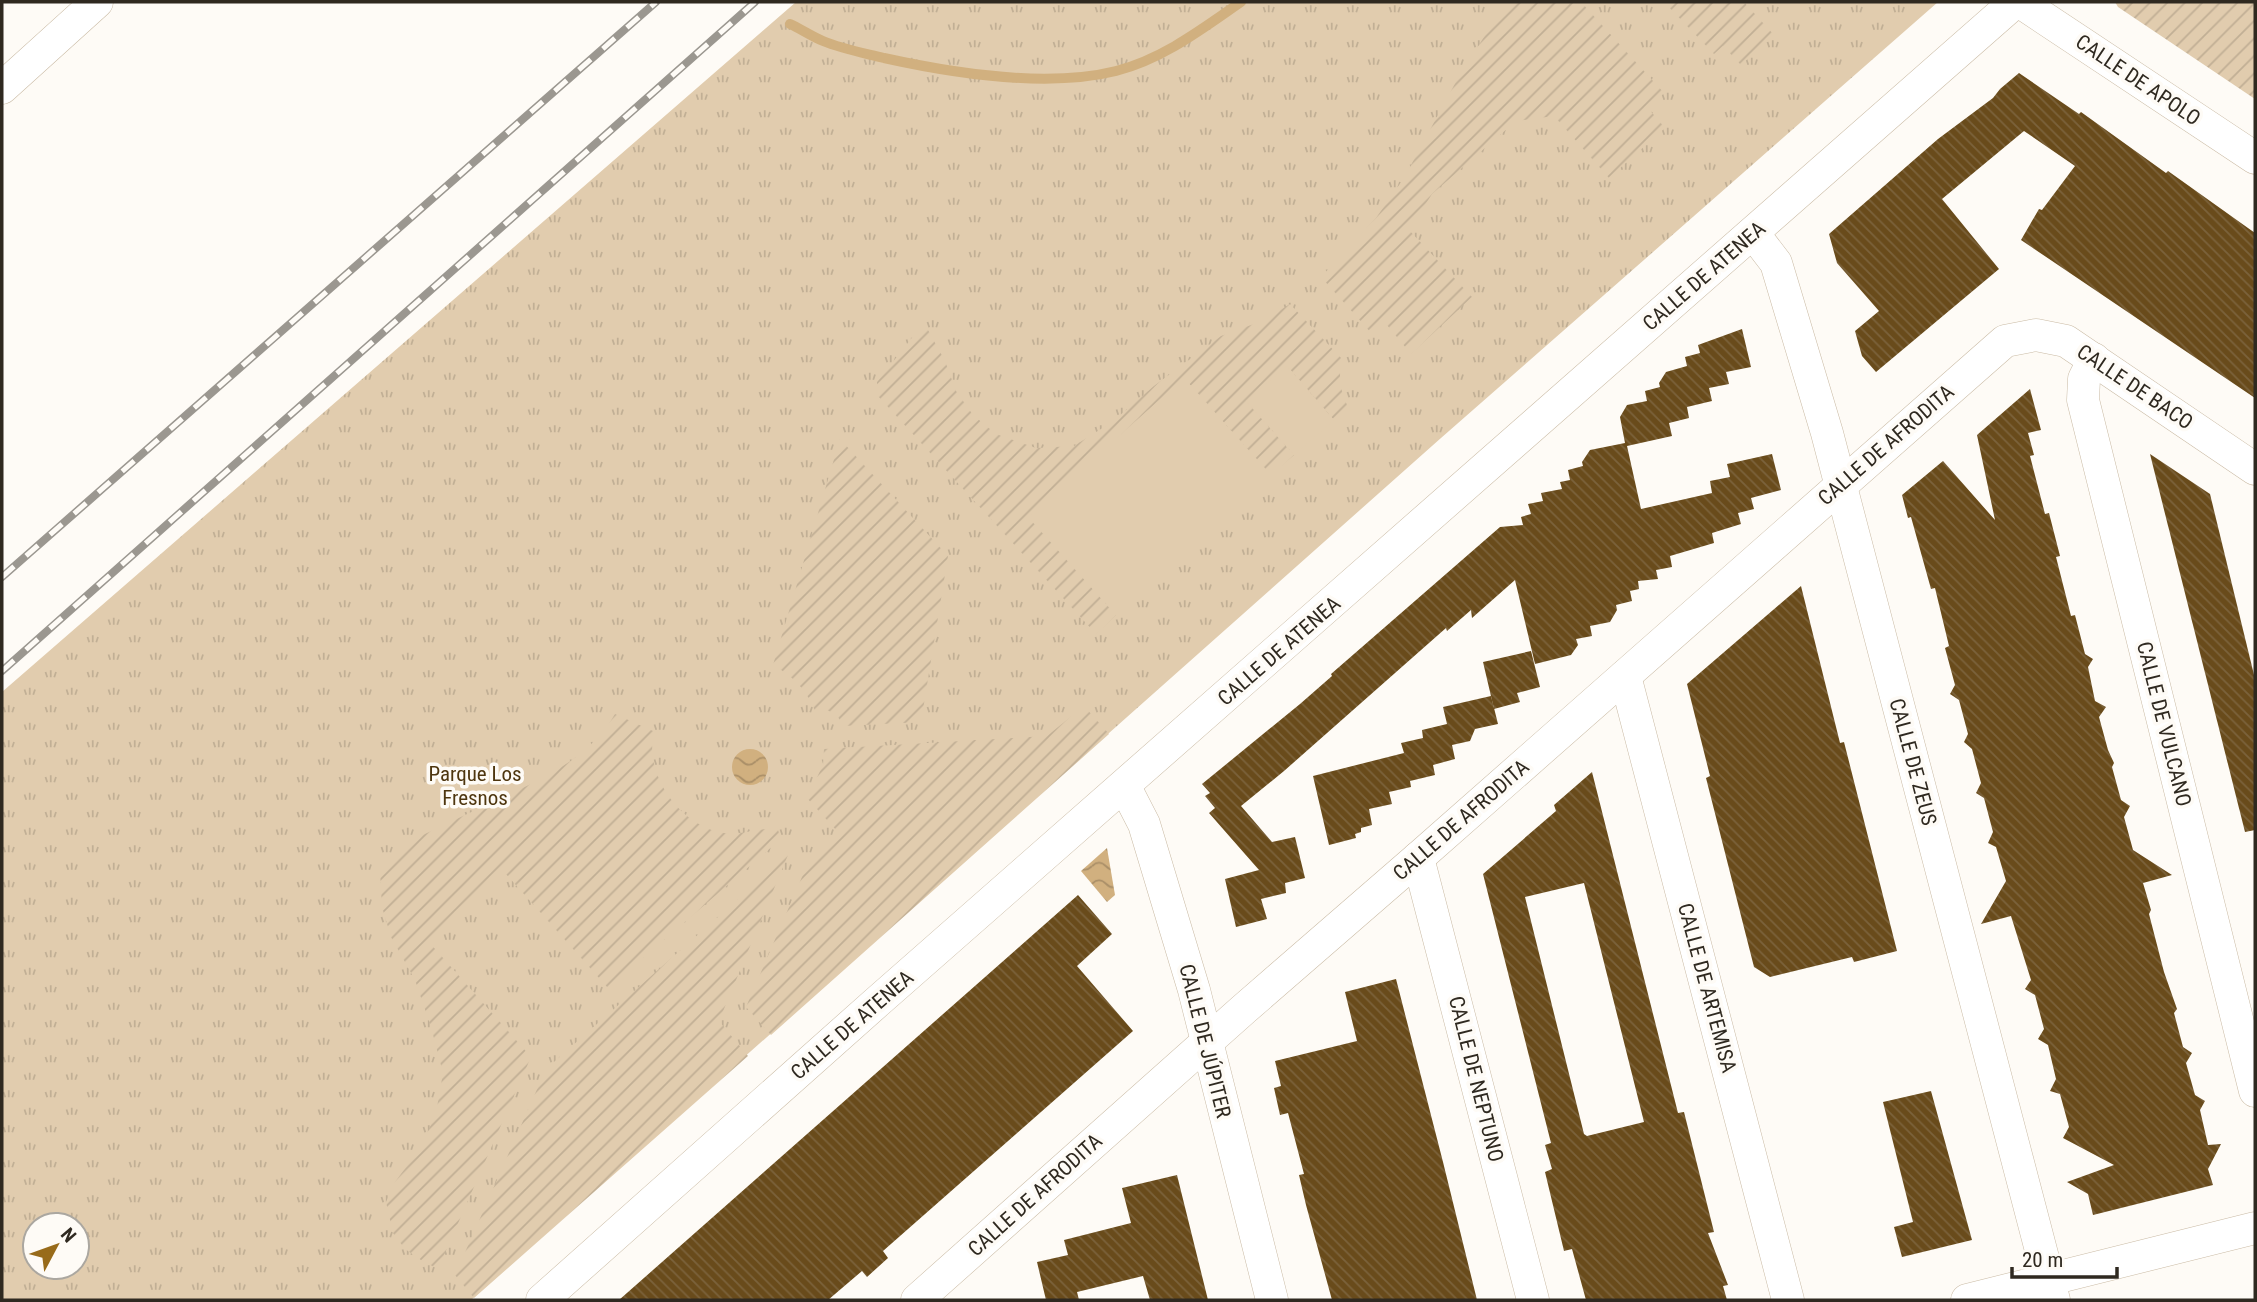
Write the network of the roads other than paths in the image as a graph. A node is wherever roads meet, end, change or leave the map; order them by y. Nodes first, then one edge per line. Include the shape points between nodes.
1 (97, 2) edge
2 (2018, 2) edge
3 (2, 88) edge
4 (2255, 158) edge
5 (1753, 233) junction
6 (2005, 341) joint
7 (2094, 359) junction
8 (2255, 469) edge
9 (1840, 485) junction
10 (1625, 676) junction
11 (1125, 787) junction
12 (1418, 858) junction
13 (1207, 1042) junction
14 (2255, 1091) edge
15 (2255, 1228) edge
16 (2051, 1289) edge
17 (542, 1300) edge
18 (917, 1300) edge
19 (1272, 1300) edge
20 (1533, 1300) edge
21 (1788, 1300) edge
22 (1966, 1300) edge

1 - 3 street
2 - 4 street, CALLE DE APOLO
2 - 5 street, CALLE DE ATENEA
5 - 9 street, CALLE DE ZEUS via 1776,263
5 - 11 street, CALLE DE ATENEA
6 - 7 street, CALLE DE BACO via 2036,335 2066,341
6 - 9 street, CALLE DE AFRODITA
7 - 8 street, CALLE DE BACO
7 - 14 street, CALLE DE VULCANO via 2084,379 2083,400
9 - 10 street, CALLE DE AFRODITA
9 - 16 street, CALLE DE ZEUS
10 - 12 street, CALLE DE AFRODITA
10 - 21 street, CALLE DE ARTEMISA
11 - 13 street, CALLE DE JÚPITER via 1144,824
11 - 17 street, CALLE DE ATENEA
12 - 13 street, CALLE DE AFRODITA
12 - 20 street, CALLE DE NEPTUNO
13 - 18 street, CALLE DE AFRODITA
13 - 19 street, CALLE DE JÚPITER
15 - 16 street
16 - 22 street

